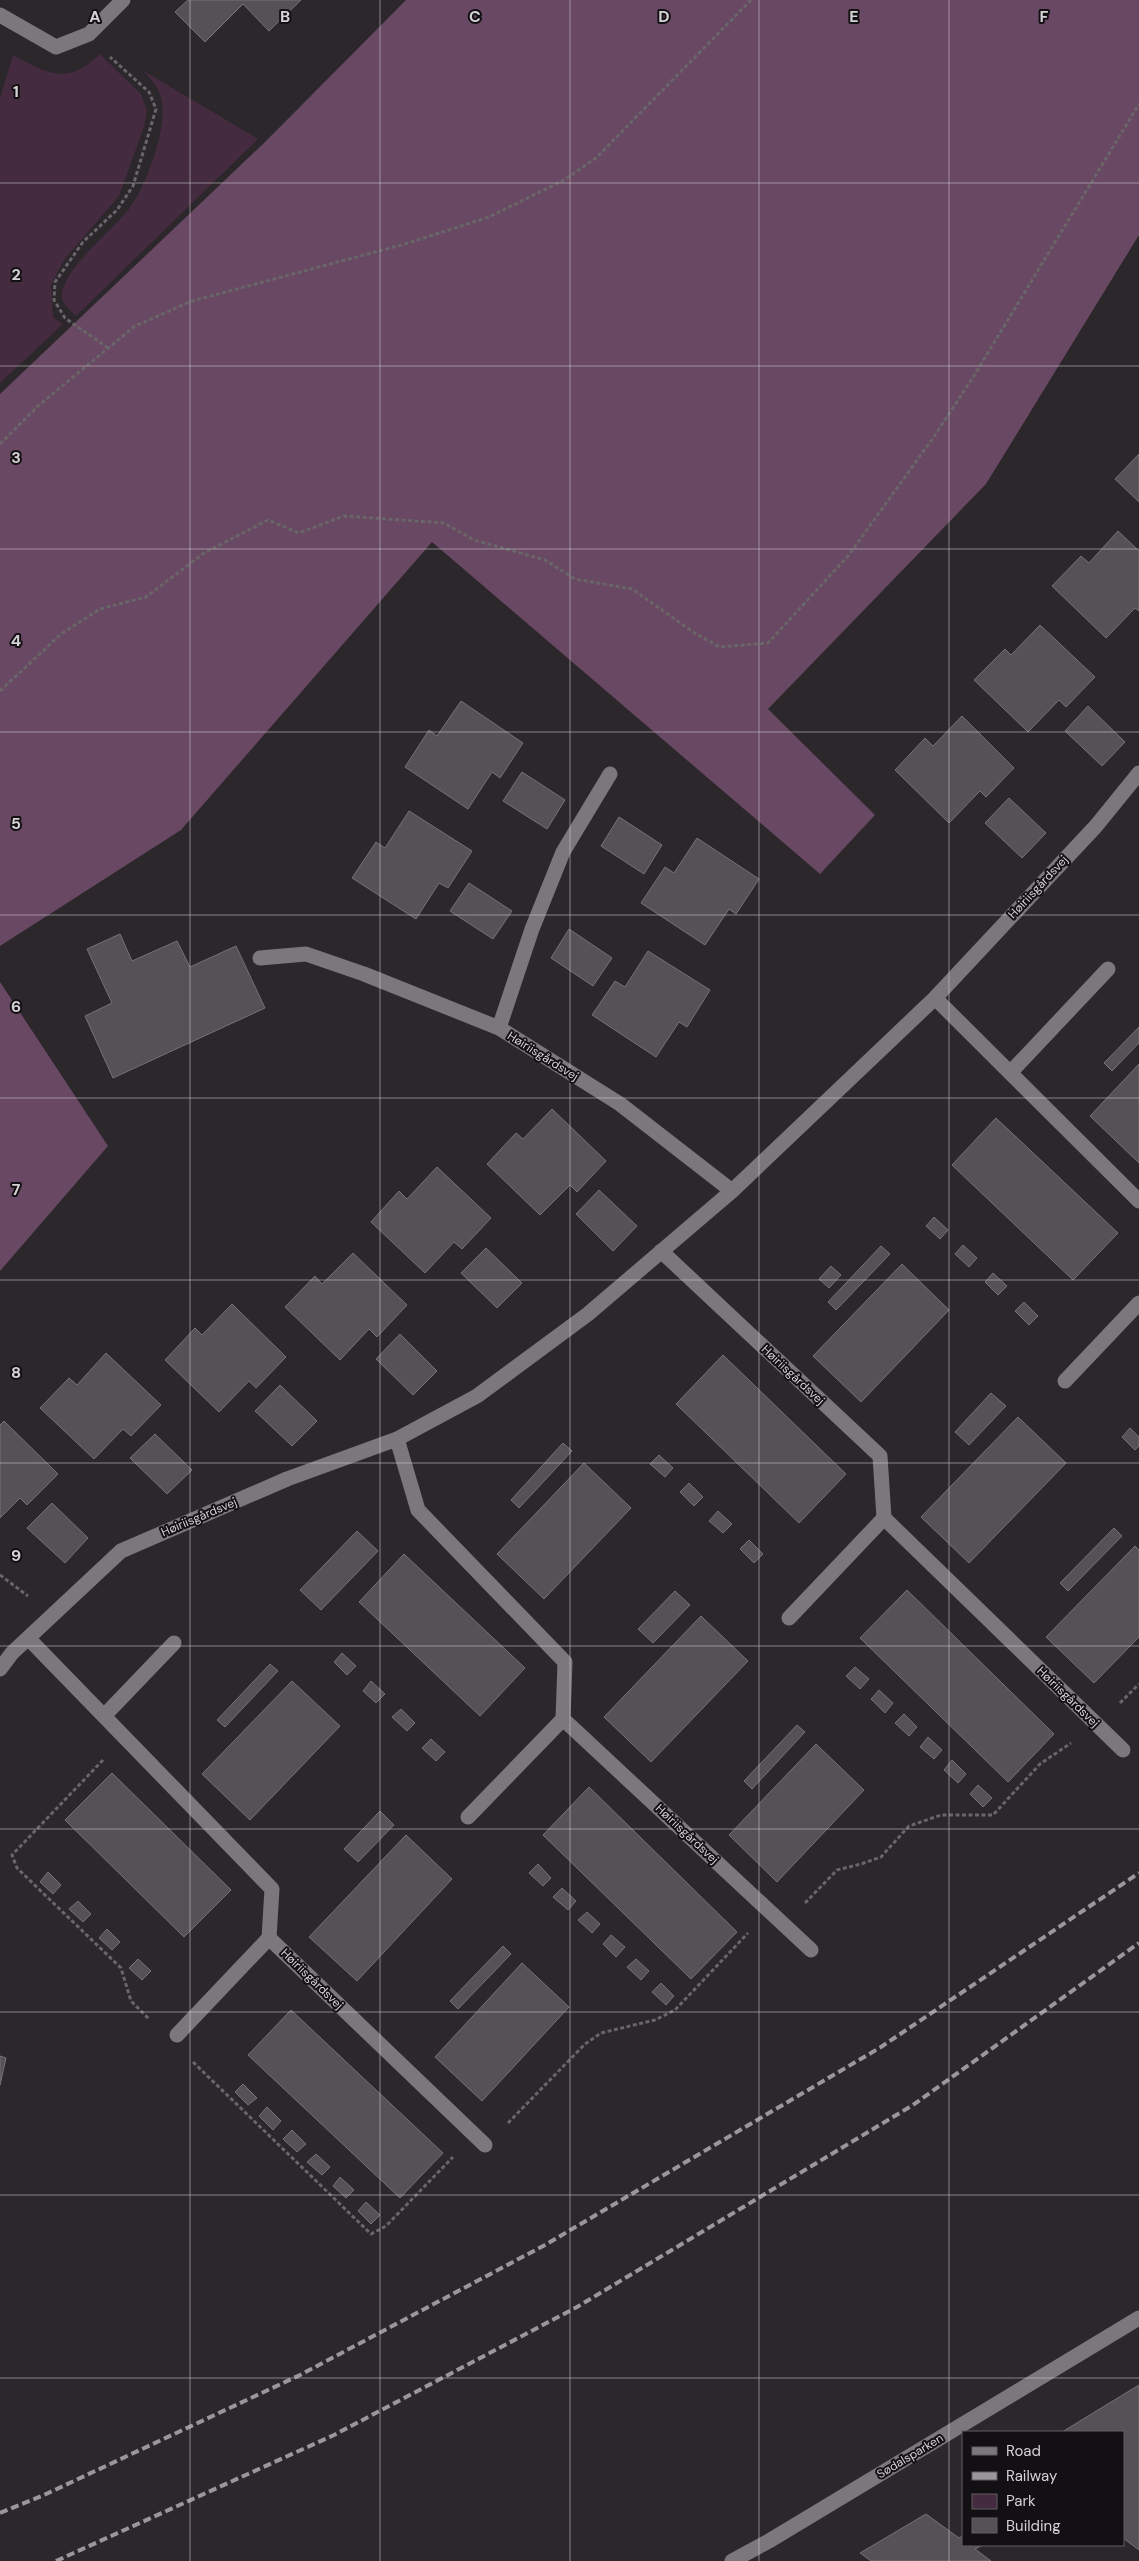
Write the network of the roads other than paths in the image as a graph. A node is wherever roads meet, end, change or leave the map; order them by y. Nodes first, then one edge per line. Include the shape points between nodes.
1 (124, 0) edge
2 (0, 16) edge
3 (610, 774) dead end
4 (1139, 774) edge
5 (260, 958) dead end
6 (1108, 969) dead end
7 (935, 998) junction
8 (499, 1028) junction
9 (1010, 1073) junction
10 (732, 1191) junction
11 (1139, 1201) edge
12 (661, 1251) junction
13 (1139, 1304) edge
14 (1065, 1381) dead end
15 (397, 1439) junction
16 (884, 1518) junction
17 (789, 1618) dead end
18 (28, 1638) junction
19 (174, 1643) dead end
20 (0, 1669) edge
21 (104, 1716) junction
22 (563, 1719) junction
23 (1123, 1750) dead end
24 (468, 1818) dead end
25 (269, 1938) junction
26 (811, 1950) dead end
27 (177, 2036) dead end
28 (485, 2145) road end
29 (1139, 2318) edge
30 (732, 2561) edge

1 - 2 street via 89,34 56,47
3 - 8 street, Høiriisgårdsvej via 563,852 532,929
4 - 7 street, Høiriisgårdsvej via 1096,826
5 - 8 street, Høiriisgårdsvej via 306,954
6 - 9 street
7 - 9 street
7 - 10 street, Høiriisgårdsvej
8 - 10 street, Høiriisgårdsvej via 620,1104
9 - 11 street
10 - 12 street, Høiriisgårdsvej
12 - 15 street, Høiriisgårdsvej via 588,1314 477,1396
12 - 16 street, Høiriisgårdsvej via 880,1456
13 - 14 street
15 - 18 street, Høiriisgårdsvej via 286,1479 121,1551
15 - 22 street via 418,1510 565,1662
16 - 17 street
16 - 23 street, Høiriisgårdsvej
18 - 20 street, Høiriisgårdsvej
18 - 21 street
19 - 21 street
21 - 25 street via 272,1889
22 - 24 street
22 - 26 street, Høiriisgårdsvej
25 - 27 street, Høiriisgårdsvej
25 - 28 street, Høiriisgårdsvej
29 - 30 street, Sødalsparken

